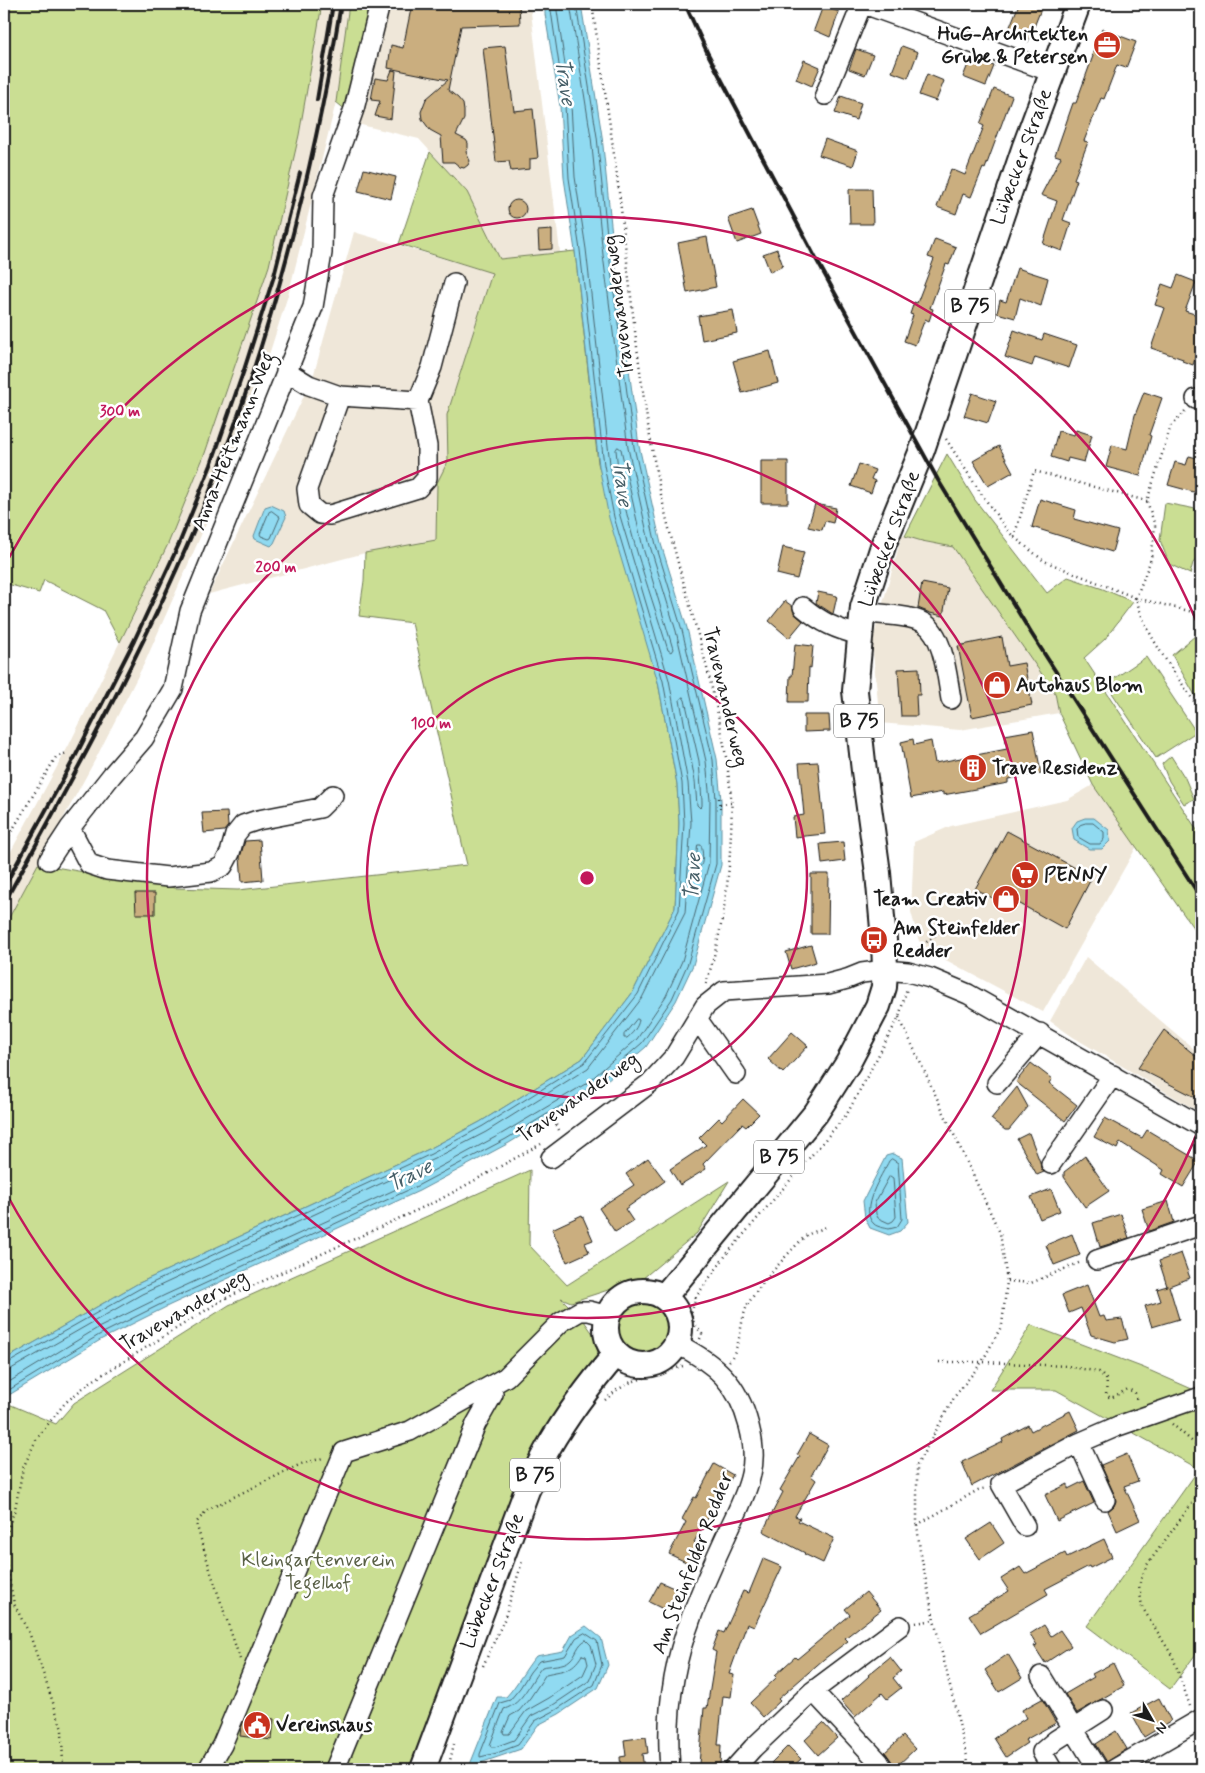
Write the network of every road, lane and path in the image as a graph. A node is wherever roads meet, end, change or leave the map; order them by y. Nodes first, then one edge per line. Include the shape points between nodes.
1 (380, 4) edge
2 (592, 4) edge
3 (863, 4) edge
4 (1078, 4) edge
5 (1052, 72) junction
6 (825, 95) dead end
7 (454, 283) dead end
8 (286, 371) junction
9 (340, 396) junction
10 (1199, 399) edge
11 (418, 401) junction
12 (933, 419) junction
13 (1147, 501) junction
14 (1014, 538) junction
15 (1136, 598) junction
16 (803, 607) dead end
17 (1201, 614) edge
18 (862, 624) junction
19 (951, 699) dead end
20 (1201, 709) edge
21 (67, 753) dead end
22 (333, 795) dead end
23 (719, 798) dead end
24 (720, 804) junction
25 (731, 804) junction
26 (720, 811) dead end
27 (4, 827) edge
28 (70, 828) junction
29 (12, 830) junction
30 (4, 844) edge
31 (49, 860) dead end
32 (944, 928) dead end
33 (885, 970) junction
34 (911, 973) junction
35 (706, 985) dead end
36 (878, 1006) junction
37 (899, 1017) junction
38 (698, 1020) junction
39 (1040, 1033) junction
40 (736, 1074) dead end
41 (1113, 1075) junction
42 (997, 1083) dead end
43 (562, 1109) dead end
44 (1201, 1126) edge
45 (555, 1135) dead end
46 (546, 1151) joint
47 (1051, 1164) dead end
48 (1201, 1225) edge
49 (828, 1226) dead end
50 (1098, 1260) joint
51 (1007, 1281) junction
52 (664, 1297) junction
53 (608, 1316) junction
54 (685, 1348) junction
55 (616, 1354) junction
56 (939, 1362) dead end
57 (982, 1362) junction
58 (720, 1372) junction
59 (490, 1386) junction
60 (1201, 1397) edge
61 (601, 1405) dead end
62 (1157, 1412) junction
63 (1079, 1443) junction
64 (1201, 1449) edge
65 (344, 1452) junction
66 (1002, 1484) junction
67 (1201, 1491) edge
68 (1105, 1500) dead end
69 (917, 1525) junction
70 (1026, 1526) dead end
71 (4, 1540) edge
72 (4, 1551) edge
73 (524, 1553) dead end
74 (934, 1620) junction
75 (920, 1623) dead end
76 (900, 1626) dead end
77 (481, 1670) dead end
78 (1042, 1676) dead end
79 (250, 1677) junction
80 (812, 1691) junction
81 (1103, 1710) dead end
82 (1199, 1720) edge
83 (1074, 1729) junction
84 (454, 1743) dead end
85 (63, 1769) edge
86 (208, 1769) edge
87 (335, 1769) edge
88 (423, 1769) edge
89 (448, 1769) edge
90 (670, 1769) edge
91 (734, 1769) edge
92 (883, 1769) edge
93 (970, 1769) edge
94 (1052, 1769) edge
95 (1098, 1769) edge
96 (1115, 1769) edge

1 - 8 street, Anna-Heitmann-Weg via 354,109 324,196 322,253 313,307
2 - 25 path, Travewanderweg via 654,465 720,718
3 - 5 street
3 - 6 street
4 - 5 main road, Lübecker Straße / B 75
5 - 12 main road, Lübecker Straße / B 75
7 - 11 street via 432,367
8 - 9 street via 309,385
8 - 28 street, Anna-Heitmann-Weg via 190,611 173,689 144,738
9 - 11 street
9 - 11 street via 307,489 309,505 320,514 330,515 418,488 427,478 427,446
10 - 13 path via 1172,426
12 - 14 path
12 - 18 main road, Lübecker Straße / B 75 via 884,543
13 - 14 path via 1034,471
13 - 15 path via 1155,526 1151,559
14 - 15 path via 1044,560
15 - 17 path
15 - 20 path via 1151,635
16 - 18 street via 838,630
18 - 19 street via 905,618 924,623 935,634 942,652
18 - 33 main road, Lübecker Straße / B 75 via 855,692 878,873
21 - 29 path via 56,757
22 - 28 street via 320,808 243,825 235,835 223,866 211,872 168,878 107,870 90,864
23 - 24 path
24 - 25 path
24 - 26 path
25 - 35 path, Travewanderweg via 727,894
27 - 29 path
28 - 31 street, Anna-Heitmann-Weg
29 - 30 path
32 - 34 path via 919,948
33 - 34 street
33 - 36 main road, Lübecker Straße / B 75
33 - 38 street via 862,973 828,984 724,991 706,1006
34 - 37 path
34 - 39 street via 940,981 968,994
36 - 37 path
36 - 52 main road, Lübecker Straße / B 75 via 848,1064 816,1113
37 - 51 path via 1000,1233
37 - 54 path via 847,1114 726,1256 696,1297 691,1314 702,1334
38 - 40 street
38 - 46 street via 674,1057 650,1083
39 - 41 street
39 - 42 street
41 - 44 street
41 - 47 street
43 - 45 path, Travewanderweg via 551,1116 560,1132
46 - 71 path, Travewanderweg via 224,1299 89,1383 65,1403 36,1438 23,1468 15,1509
48 - 50 street
49 - 58 path via 806,1236 764,1282 747,1306 734,1355
50 - 51 path via 1084,1261 1031,1283
51 - 57 path via 1002,1325
52 - 53 main road via 651,1292 633,1292 614,1304
52 - 54 main road via 674,1306 679,1317
53 - 55 main road via 606,1335
53 - 59 street via 580,1311 562,1322 506,1377
54 - 55 main road via 650,1365 634,1364
54 - 58 street, Am Steinfelder Redder
54 - 61 path via 686,1366 631,1382 606,1398
55 - 88 main road, Lübecker Straße / B 75 via 574,1408 548,1448 527,1490
56 - 57 path
57 - 62 path via 1067,1366 1099,1372 1107,1380 1106,1395 1111,1398 1128,1389 1135,1393 1136,1401 1142,1407
57 - 69 path via 955,1396 917,1465
58 - 90 street, Am Steinfelder Redder via 732,1386 745,1412 753,1444 753,1465 744,1496 681,1647 669,1706
59 - 65 street via 410,1431
59 - 87 street via 492,1394 476,1424
60 - 62 street
62 - 63 street
62 - 64 path
63 - 66 street
63 - 68 street
65 - 79 street
65 - 79 path via 301,1464 207,1510 196,1523 243,1668
66 - 69 path via 978,1490
66 - 70 street
67 - 82 path via 1147,1565 1140,1585 1142,1607 1173,1657
69 - 74 path
72 - 85 path via 14,1604 30,1635 62,1729
73 - 77 path via 504,1620
74 - 75 path
74 - 93 path
76 - 80 street
78 - 83 street
79 - 86 street via 222,1746
80 - 91 street
80 - 92 street
81 - 83 street
82 - 96 street
83 - 94 street via 1042,1752
83 - 95 street
84 - 89 path

